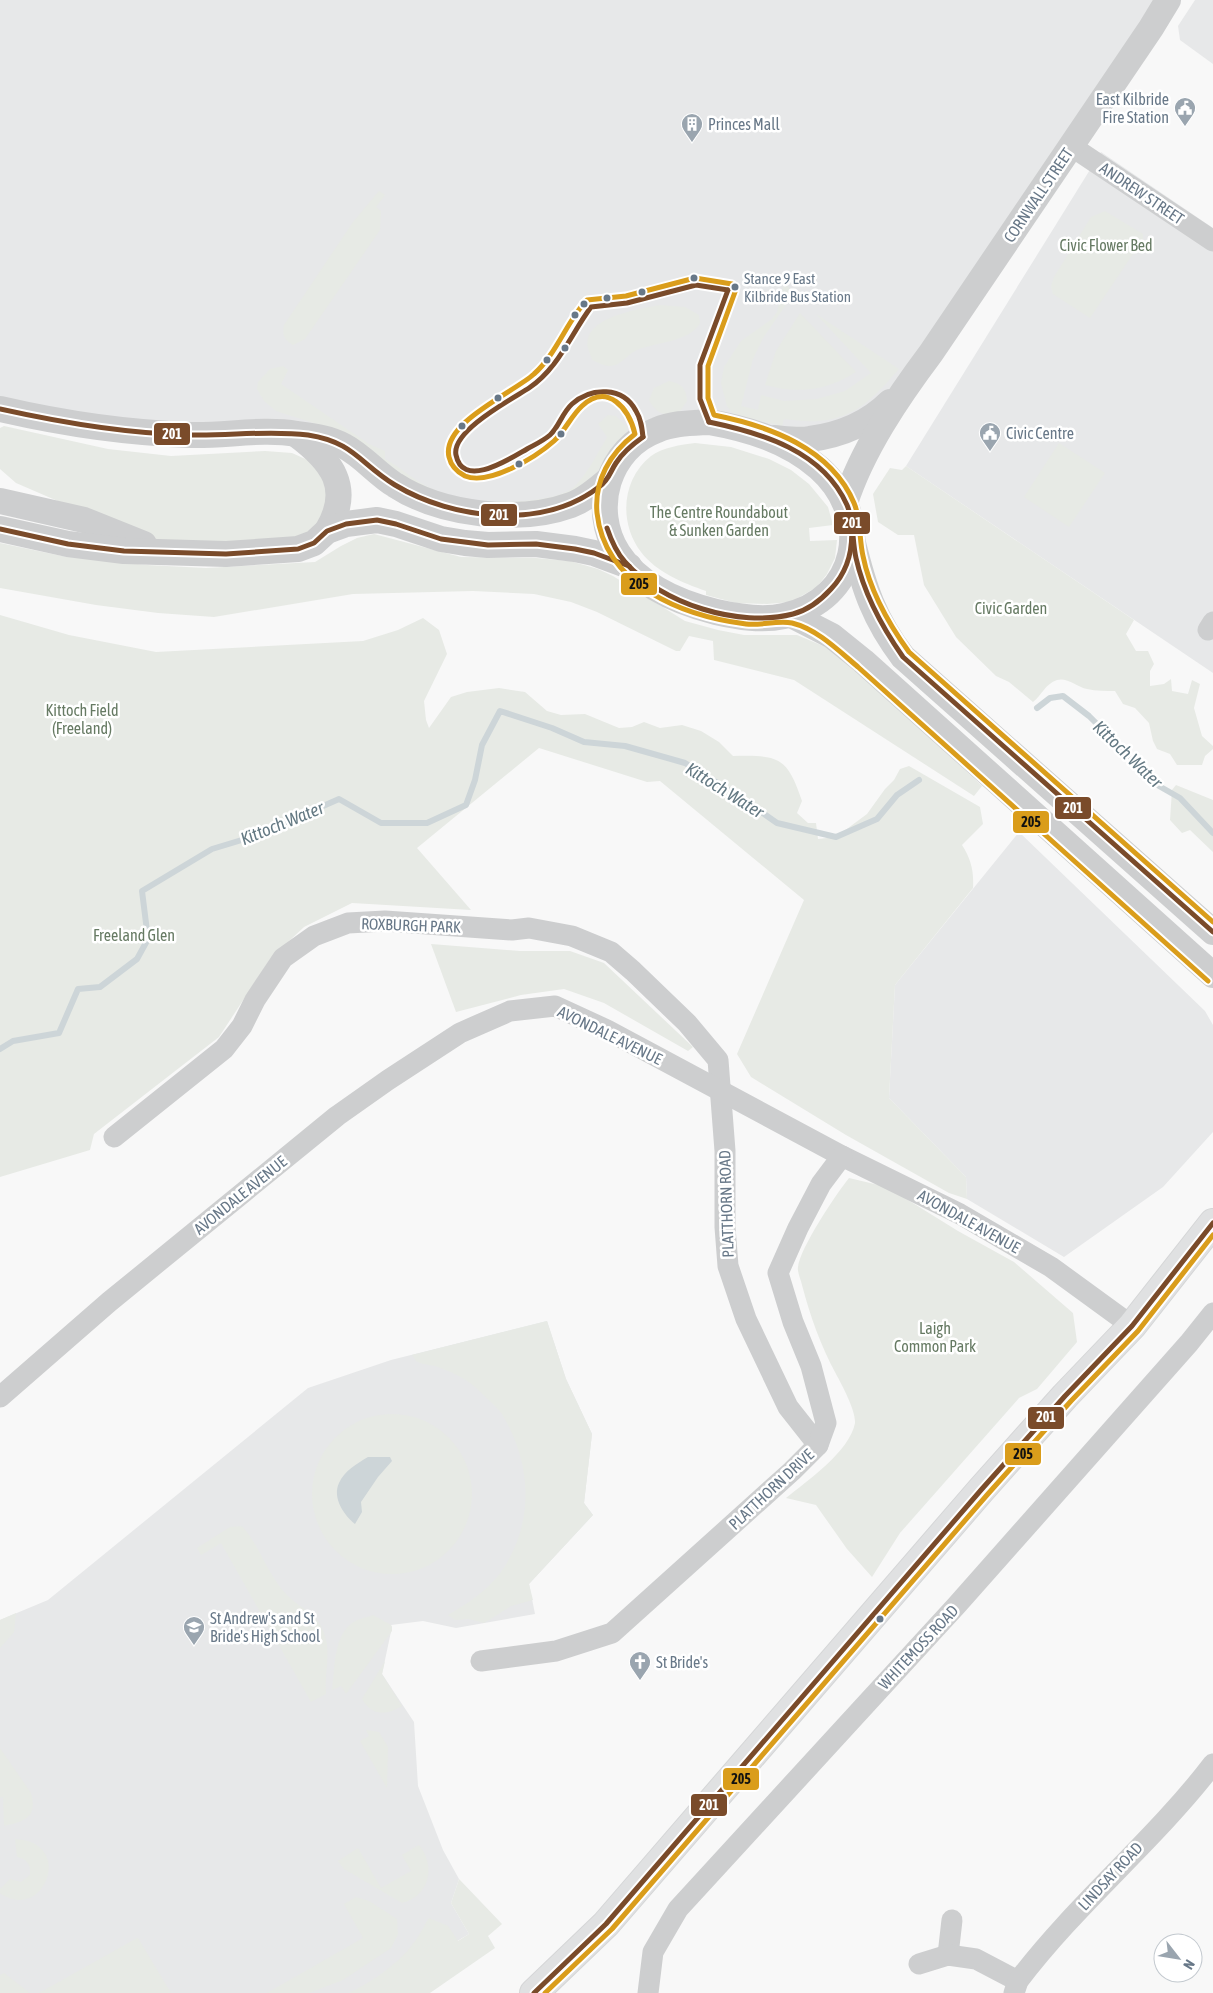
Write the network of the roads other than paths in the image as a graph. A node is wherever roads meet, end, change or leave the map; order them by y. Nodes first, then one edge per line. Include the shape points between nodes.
1 (1168, 0) edge
2 (1071, 146) junction
3 (1213, 241) edge
4 (905, 387) junction
5 (0, 409) edge
6 (295, 433) junction
7 (762, 435) junction
8 (608, 480) junction
9 (0, 486) edge
10 (0, 501) edge
11 (846, 502) junction
12 (50, 511) junction
13 (0, 530) edge
14 (327, 531) junction
15 (853, 542) junction
16 (166, 553) junction
17 (629, 566) junction
18 (791, 614) junction
19 (1213, 932) edge
20 (1213, 975) edge
21 (720, 1091) junction
22 (114, 1137) dead end
23 (842, 1156) junction
24 (1213, 1224) edge
25 (1213, 1313) edge
26 (1132, 1326) junction
27 (0, 1398) edge
28 (818, 1445) junction
29 (481, 1661) dead end
30 (1213, 1764) edge
31 (952, 1920) dead end
32 (948, 1955) junction
33 (919, 1964) dead end
34 (1016, 1987) edge
35 (537, 1991) edge
36 (648, 1993) edge

1 - 2 street, CORNWALL STREET
2 - 3 street, ANDREW STREET
2 - 4 street, CORNWALL STREET
4 - 7 street, CORNWALL STREET via 879,413 862,424 809,440
4 - 11 street, CORNWALL STREET via 859,468
5 - 6 street via 105,430 178,434
6 - 8 street via 345,446 396,486 422,500 480,514 518,514 572,505
6 - 14 street via 328,462 335,476 337,508
7 - 8 street via 709,422 657,430 630,446
7 - 11 street via 801,454 820,469
8 - 17 street via 604,510 606,525 618,553
9 - 12 street
10 - 12 street
11 - 15 street
12 - 16 street via 84,520
13 - 16 street via 68,544
14 - 16 street via 314,543 298,549 226,554
14 - 17 street via 346,524 377,520 441,539 575,549
15 - 18 street via 850,559 826,597 814,606
15 - 19 street via 869,600 878,620 903,657
17 - 18 street via 661,591 695,607 767,618
18 - 20 street via 832,636 863,661
21 - 22 street, ROXBURGH PARK via 718,1060 687,1023 611,952 572,936 529,928 512,930 385,921 348,923 314,936 284,958 224,1049
21 - 23 street, AVONDALE AVENUE
21 - 27 street, AVONDALE AVENUE via 555,1006 510,1011 460,1033 338,1116 109,1302
21 - 28 street, PLATTHORN ROAD via 728,1266 746,1319 788,1406
23 - 26 street, AVONDALE AVENUE via 960,1214 1051,1267
23 - 28 street, PLATTHORN DRIVE via 821,1184 778,1273 811,1366 826,1423
24 - 26 main road
25 - 36 street, WHITEMOSS ROAD via 956,1606 678,1909 653,1952
26 - 35 main road via 974,1498 606,1924
28 - 29 street, PLATTHORN DRIVE via 612,1633 556,1652
30 - 34 street, LINDSAY ROAD via 1070,1920
31 - 32 street
32 - 33 street
32 - 34 street via 976,1959

